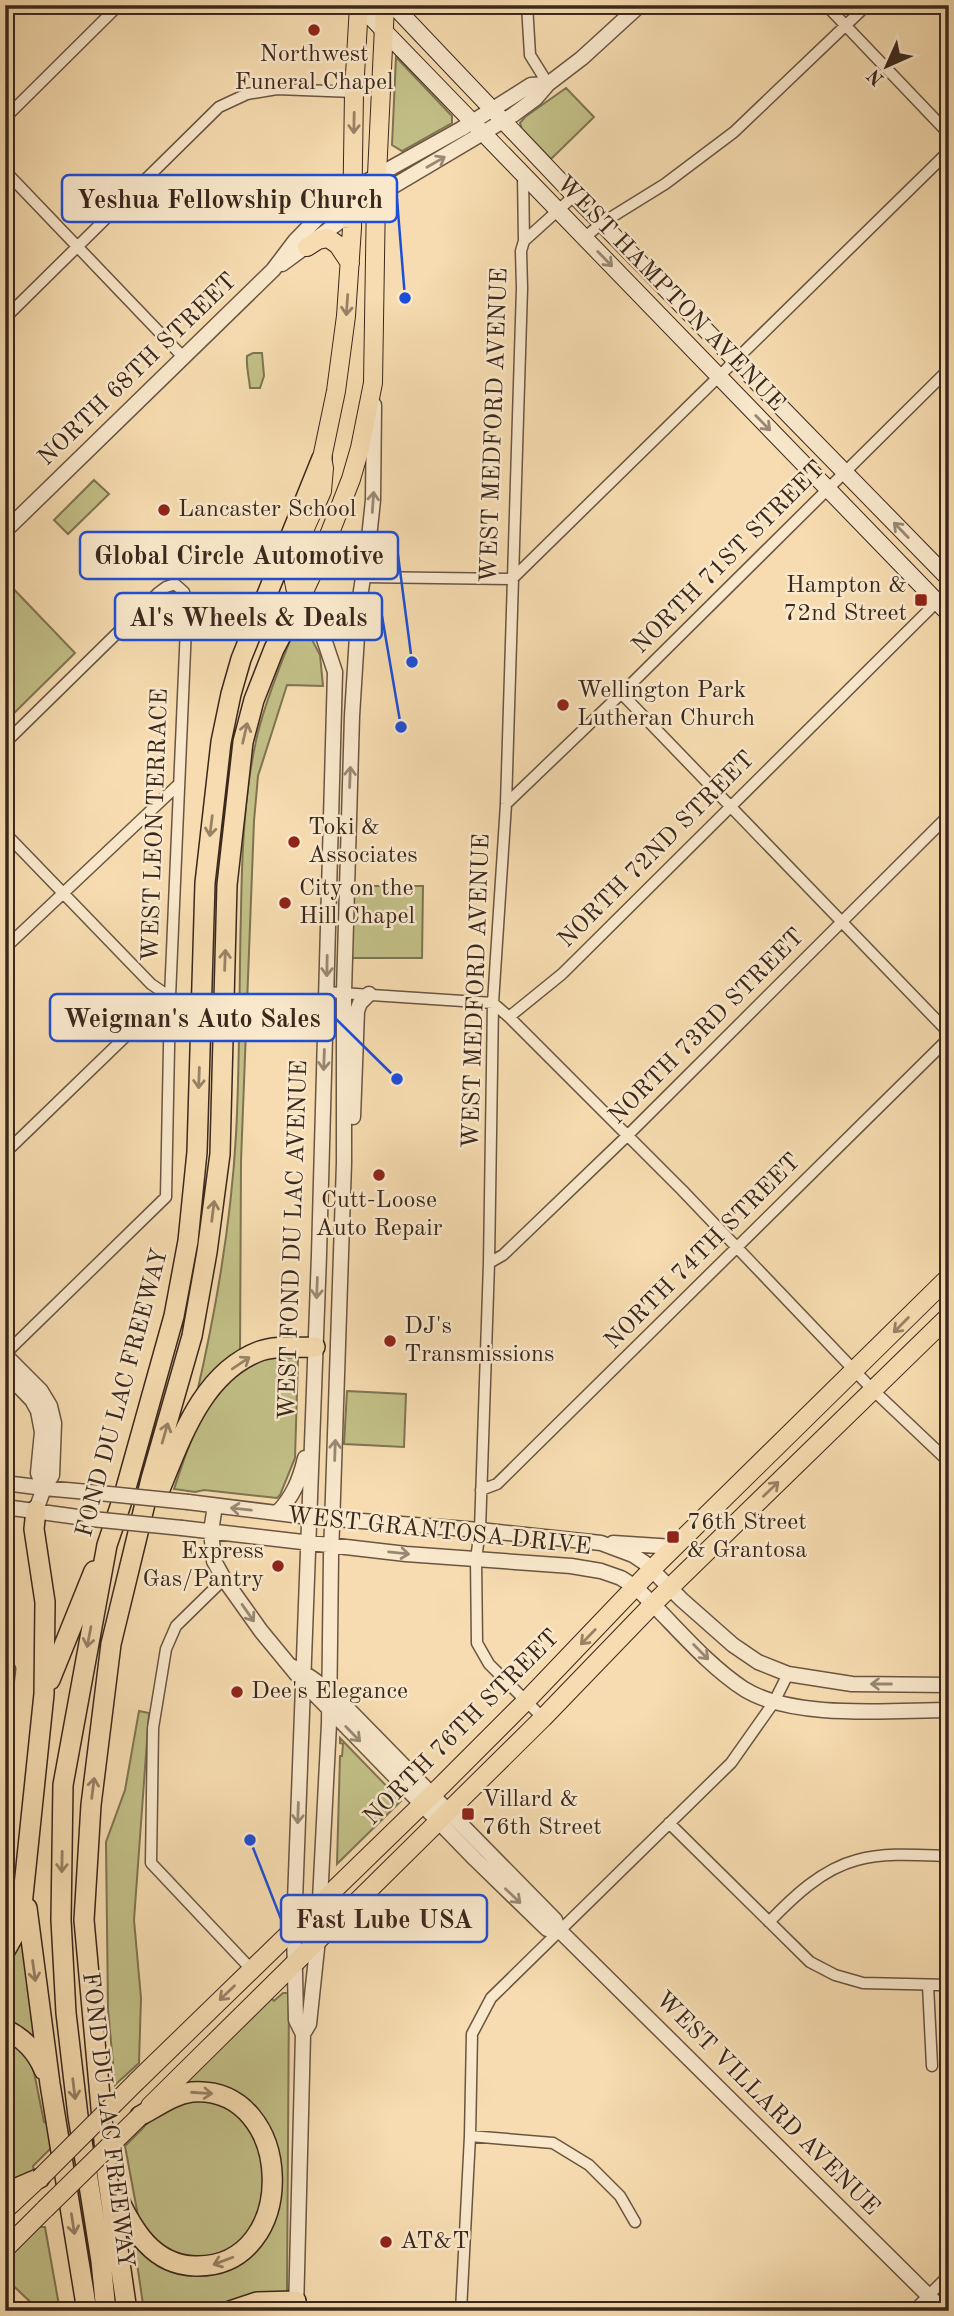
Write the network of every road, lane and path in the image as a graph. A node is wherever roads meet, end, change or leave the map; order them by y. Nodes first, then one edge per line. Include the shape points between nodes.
1 (119, 5) edge
2 (359, 5) edge
3 (385, 5) edge
4 (393, 5) edge
5 (527, 5) edge
6 (640, 5) edge
7 (826, 5) edge
8 (867, 5) edge
9 (846, 26) junction
10 (383, 32) junction
11 (548, 84) junction
12 (354, 92) junction
13 (498, 115) junction
14 (5, 118) edge
15 (477, 128) junction
16 (949, 134) edge
17 (949, 151) edge
18 (5, 171) edge
19 (523, 175) junction
20 (378, 176) junction
21 (352, 189) junction
22 (575, 195) junction
23 (376, 196) junction
24 (352, 212) junction
25 (558, 212) junction
26 (601, 223) junction
27 (584, 238) junction
28 (524, 241) junction
29 (78, 247) junction
30 (307, 247) junction
31 (350, 263) junction
32 (273, 270) junction
33 (5, 318) edge
34 (184, 358) junction
35 (736, 360) junction
36 (949, 369) edge
37 (718, 376) junction
38 (373, 383) junction
39 (322, 458) junction
40 (845, 472) junction
41 (827, 490) junction
42 (5, 531) edge
43 (362, 577) junction
44 (512, 579) junction
45 (949, 579) edge
46 (949, 590) edge
47 (300, 600) junction
48 (936, 601) junction
49 (949, 614) edge
50 (622, 694) junction
51 (5, 743) edge
52 (178, 783) junction
53 (506, 804) junction
54 (730, 806) junction
55 (949, 815) edge
56 (5, 833) edge
57 (62, 892) junction
58 (842, 921) junction
59 (5, 947) edge
60 (326, 992) junction
61 (344, 992) junction
62 (369, 994) junction
63 (170, 997) junction
64 (493, 1003) junction
65 (509, 1017) junction
66 (949, 1033) edge
67 (949, 1038) edge
68 (344, 1133) junction
69 (628, 1135) junction
70 (5, 1153) edge
71 (737, 1249) junction
72 (489, 1263) junction
73 (949, 1277) edge
74 (949, 1316) edge
75 (339, 1333) junction
76 (315, 1347) junction
77 (5, 1354) edge
78 (855, 1370) junction
79 (5, 1373) edge
80 (873, 1390) junction
81 (313, 1426) junction
82 (949, 1462) edge
83 (5, 1483) edge
84 (44, 1489) junction
85 (481, 1490) junction
86 (215, 1506) junction
87 (5, 1507) edge
88 (36, 1510) junction
89 (277, 1513) junction
90 (309, 1517) junction
91 (334, 1518) junction
92 (480, 1530) junction
93 (211, 1531) junction
94 (573, 1540) junction
95 (308, 1542) junction
96 (601, 1543) junction
97 (107, 1545) junction
98 (332, 1545) junction
99 (135, 1546) junction
100 (674, 1547) junction
101 (476, 1559) junction
102 (571, 1566) junction
103 (651, 1570) junction
104 (223, 1578) junction
105 (635, 1587) junction
106 (670, 1588) junction
107 (653, 1604) junction
108 (5, 1659) edge
109 (299, 1673) junction
110 (788, 1674) junction
111 (949, 1685) edge
112 (330, 1691) junction
113 (44, 1694) junction
114 (527, 1700) junction
115 (774, 1702) junction
116 (329, 1709) junction
117 (5, 1710) edge
118 (949, 1710) edge
119 (543, 1718) junction
120 (426, 1799) junction
121 (443, 1816) junction
122 (668, 1823) junction
123 (949, 1856) edge
124 (26, 1879) junction
125 (318, 1905) junction
126 (769, 1922) junction
127 (294, 1928) junction
128 (559, 1930) junction
129 (318, 1939) junction
130 (5, 1951) edge
131 (295, 1961) junction
132 (251, 1969) junction
133 (928, 1985) junction
134 (949, 1985) edge
135 (5, 2029) edge
136 (303, 2035) junction
137 (932, 2066) dead end
138 (50, 2084) junction
139 (140, 2116) junction
140 (470, 2136) junction
141 (107, 2174) junction
142 (40, 2178) junction
143 (5, 2193) edge
144 (5, 2210) edge
145 (635, 2222) dead end
146 (5, 2249) edge
147 (949, 2275) edge
148 (928, 2296) junction
149 (296, 2306) edge
150 (87, 2311) edge
151 (106, 2311) edge
152 (127, 2311) edge
153 (230, 2311) edge
154 (461, 2311) edge
155 (913, 2311) edge
156 (944, 2311) edge

1 - 14 street
2 - 10 main road, WEST HAMPTON AVENUE
2 - 12 main road
3 - 10 main road, WEST FOND DU LAC AVENUE
4 - 13 main road, WEST HAMPTON AVENUE
5 - 11 street via 530,55
6 - 11 street, NORTH 68TH STREET
7 - 9 street
8 - 9 street
9 - 16 street
9 - 26 street via 734,132 665,184
10 - 15 main road, WEST HAMPTON AVENUE
10 - 20 main road, WEST FOND DU LAC AVENUE
11 - 13 street, NORTH 68TH STREET via 531,85
12 -> 21 main road
12 - 29 street via 277,89 247,94 219,107
13 - 15 street, NORTH 68TH STREET
13 - 22 main road, WEST HAMPTON AVENUE
15 - 19 main road, WEST HAMPTON AVENUE
15 - 20 street, NORTH 68TH STREET
23 -> 15 street, NORTH 68TH STREET
17 - 35 street
18 - 29 street
19 - 25 main road, WEST HAMPTON AVENUE
19 - 28 street, WEST MEDFORD AVENUE
20 - 21 street, NORTH 68TH STREET
20 - 23 main road, WEST FOND DU LAC AVENUE
21 - 24 main road
21 - 32 street, NORTH 68TH STREET via 331,203
22 - 25 street, WEST MEDFORD AVENUE
22 - 26 main road, WEST HAMPTON AVENUE
23 - 24 street, NORTH 68TH STREET
23 - 38 main road, WEST FOND DU LAC AVENUE
24 - 30 street, NORTH 68TH STREET
24 - 31 main road
25 - 27 main road, WEST HAMPTON AVENUE
25 - 28 street, WEST MEDFORD AVENUE
26 - 27 street
26 - 35 main road, WEST HAMPTON AVENUE
27 -> 37 main road, WEST HAMPTON AVENUE
28 - 44 street, WEST MEDFORD AVENUE
29 - 33 street
29 - 34 street
30 - 31 main road via 328,238
30 - 32 street, NORTH 68TH STREET
31 -> 39 main road via 341,356
32 - 34 street, NORTH 68TH STREET
34 - 42 street, NORTH 68TH STREET
35 - 37 street
35 - 40 main road, WEST HAMPTON AVENUE
36 - 40 street, NORTH 71ST STREET
37 -> 41 main road, WEST HAMPTON AVENUE
37 - 44 street
43 -> 38 street, WEST FOND DU LAC AVENUE via 373,500
38 - 47 main road, WEST FOND DU LAC AVENUE via 351,479
39 - 47 main road via 322,491 293,563 293,585
39 -> 97 highway, FOND DU LAC FREEWAY via 241,660 221,742 205,883 197,1152 188,1241 174,1317
40 - 41 street, NORTH 71ST STREET
45 -> 40 main road, WEST HAMPTON AVENUE
41 - 48 main road, WEST HAMPTON AVENUE
41 - 50 street, NORTH 71ST STREET
43 - 44 street
61 -> 43 street, WEST FOND DU LAC AVENUE via 354,677
44 - 53 street, WEST MEDFORD AVENUE
46 - 48 street, NORTH 72ND STREET
47 -> 60 street, WEST FOND DU LAC AVENUE via 323,636 335,672
99 -> 47 highway, FOND DU LAC FREEWAY via 192,1336 207,1252 220,1154 227,885 243,742 274,649
48 - 49 main road, WEST HAMPTON AVENUE
48 - 54 street, NORTH 72ND STREET
50 - 53 street, NORTH 71ST STREET
50 - 54 street
51 - 52 street, WEST LEON TERRACE via 158,593 175,584 184,592 187,604
52 - 57 street
52 - 63 street, WEST LEON TERRACE
53 - 64 street, WEST MEDFORD AVENUE
54 - 58 street
54 - 65 street, NORTH 72ND STREET via 562,974
55 - 58 street, NORTH 73RD STREET
56 - 57 street
57 - 59 street
57 - 63 street via 151,984
58 - 66 street
58 - 69 street, NORTH 73RD STREET
60 - 61 street
60 -> 76 street, WEST FOND DU LAC AVENUE
61 - 62 street
61 - 68 street, WEST FOND DU LAC AVENUE
62 - 64 street
62 - 68 street via 357,1008 353,1120
63 - 70 street
63 - 77 street, WEST LEON TERRACE via 166,1197
64 - 65 street
64 - 72 street, WEST MEDFORD AVENUE
65 - 69 street
67 - 71 street, NORTH 74TH STREET
68 - 75 street, WEST FOND DU LAC AVENUE
69 - 71 street
69 - 72 street, NORTH 73RD STREET via 503,1255
71 - 78 street
71 - 85 street, NORTH 74TH STREET via 497,1484
72 - 85 street, WEST MEDFORD AVENUE
73 -> 78 main road, NORTH 76TH STREET
74 - 80 main road, NORTH 76TH STREET
75 - 76 street
91 -> 75 street, WEST FOND DU LAC AVENUE
76 - 81 street, WEST FOND DU LAC AVENUE
99 -> 76 highway via 186,1428 212,1385 260,1351
77 - 84 street via 41,1391 52,1415 52,1475
78 - 80 street
78 - 100 main road, NORTH 76TH STREET
79 - 84 street via 38,1411 42,1432 38,1473
80 - 82 street
106 -> 80 main road, NORTH 76TH STREET
81 - 89 street via 295,1490
81 - 90 street, WEST FOND DU LAC AVENUE
83 - 84 street, WEST GRANTOSA DRIVE
84 - 86 street, WEST GRANTOSA DRIVE, bridge
84 - 88 street
85 - 92 street, WEST MEDFORD AVENUE
89 -> 86 street, WEST GRANTOSA DRIVE
86 - 93 street, WEST VILLARD AVENUE
87 - 88 street, WEST GRANTOSA DRIVE
88 - 93 street, WEST GRANTOSA DRIVE, bridge
88 - 113 highway via 34,1529 45,1602
89 - 90 street, WEST GRANTOSA DRIVE
90 - 91 street, WEST GRANTOSA DRIVE
90 - 95 street, WEST FOND DU LAC AVENUE
91 - 92 street, WEST GRANTOSA DRIVE
91 - 98 street, WEST FOND DU LAC AVENUE
92 - 94 street, WEST GRANTOSA DRIVE
92 - 101 street, WEST MEDFORD AVENUE
93 - 95 street, WEST GRANTOSA DRIVE
93 - 104 street, WEST VILLARD AVENUE via 214,1561
94 - 96 street, WEST GRANTOSA DRIVE
94 - 102 street
95 - 98 street, WEST GRANTOSA DRIVE
95 - 109 street, WEST FOND DU LAC AVENUE
96 - 100 street
96 - 103 street, WEST GRANTOSA DRIVE via 633,1555
97 - 113 highway
97 -> 151 highway, FOND DU LAC FREEWAY via 63,1786 61,1920 66,2013
98 -> 101 street, WEST GRANTOSA DRIVE
98 - 112 street, WEST FOND DU LAC AVENUE
141 -> 99 highway, FOND DU LAC FREEWAY via 84,1920 90,1805 111,1644
100 - 103 main road, NORTH 76TH STREET
101 - 102 street, WEST GRANTOSA DRIVE
101 - 114 street, WEST MEDFORD AVENUE via 477,1643 489,1664
102 - 105 street, WEST GRANTOSA DRIVE via 601,1571
103 - 105 main road, NORTH 76TH STREET
103 - 106 street, WEST GRANTOSA DRIVE
104 -> 109 street, WEST VILLARD AVENUE
104 - 132 street via 176,1626 166,1649 153,1728 151,1863
105 - 107 street, WEST GRANTOSA DRIVE
105 -> 114 main road, NORTH 76TH STREET
106 - 107 main road, NORTH 76TH STREET
106 - 110 street, WEST GRANTOSA DRIVE via 733,1646
107 -> 115 street, WEST GRANTOSA DRIVE via 715,1666
107 - 119 main road, NORTH 76TH STREET
108 - 117 street via 10,1669
109 - 112 street, WEST VILLARD AVENUE
109 - 116 street, WEST VILLARD AVENUE
109 -> 127 street, WEST FOND DU LAC AVENUE
111 -> 110 street, WEST GRANTOSA DRIVE via 852,1684
110 - 115 street
112 - 116 street, WEST FOND DU LAC AVENUE
112 - 120 street, WEST VILLARD AVENUE
113 - 124 highway
114 - 119 street, WEST MEDFORD AVENUE
114 - 120 main road, NORTH 76TH STREET
115 - 118 street, WEST GRANTOSA DRIVE via 825,1710
115 - 122 street via 731,1763
116 -> 120 street, WEST VILLARD AVENUE
116 - 125 street, WEST FOND DU LAC AVENUE
119 - 121 main road, NORTH 76TH STREET
120 - 121 street, WEST VILLARD AVENUE
120 - 125 main road, NORTH 76TH STREET
121 - 128 street, WEST VILLARD AVENUE via 547,1928
121 - 129 main road, NORTH 76TH STREET
122 - 126 street
122 - 128 street
123 - 126 street via 889,1855 856,1860 826,1873
124 - 130 highway via 21,1915
124 -> 138 highway
125 - 127 main road, NORTH 76TH STREET
125 - 129 street, WEST FOND DU LAC AVENUE
126 - 133 street via 810,1962 835,1975 863,1983
127 - 131 street, WEST FOND DU LAC AVENUE
127 - 132 main road, NORTH 76TH STREET
128 - 140 street via 491,1998 472,2034
128 - 148 street, WEST VILLARD AVENUE
129 - 131 main road, NORTH 76TH STREET
129 - 136 street, WEST FOND DU LAC AVENUE via 309,2024
131 - 136 street, WEST FOND DU LAC AVENUE via 296,2020
131 - 139 main road, NORTH 76TH STREET
132 -> 142 main road, NORTH 76TH STREET, bridge
133 - 134 street
133 - 137 street
135 - 138 highway via 40,2057
136 - 149 street, WEST FOND DU LAC AVENUE
138 -> 150 highway
139 -> 141 highway via 189,2092 228,2097 252,2116 267,2144 272,2168 270,2204 262,2228 230,2259 197,2266 166,2260 138,2236
139 - 146 main road, NORTH 76TH STREET, bridge
140 - 145 street via 553,2143 589,2165 620,2196
140 - 154 street
141 - 152 highway, FOND DU LAC FREEWAY
142 - 143 highway
142 - 144 main road, NORTH 76TH STREET
147 - 148 street
148 - 155 street
148 - 156 street, WEST VILLARD AVENUE
149 - 153 highway via 257,2302

